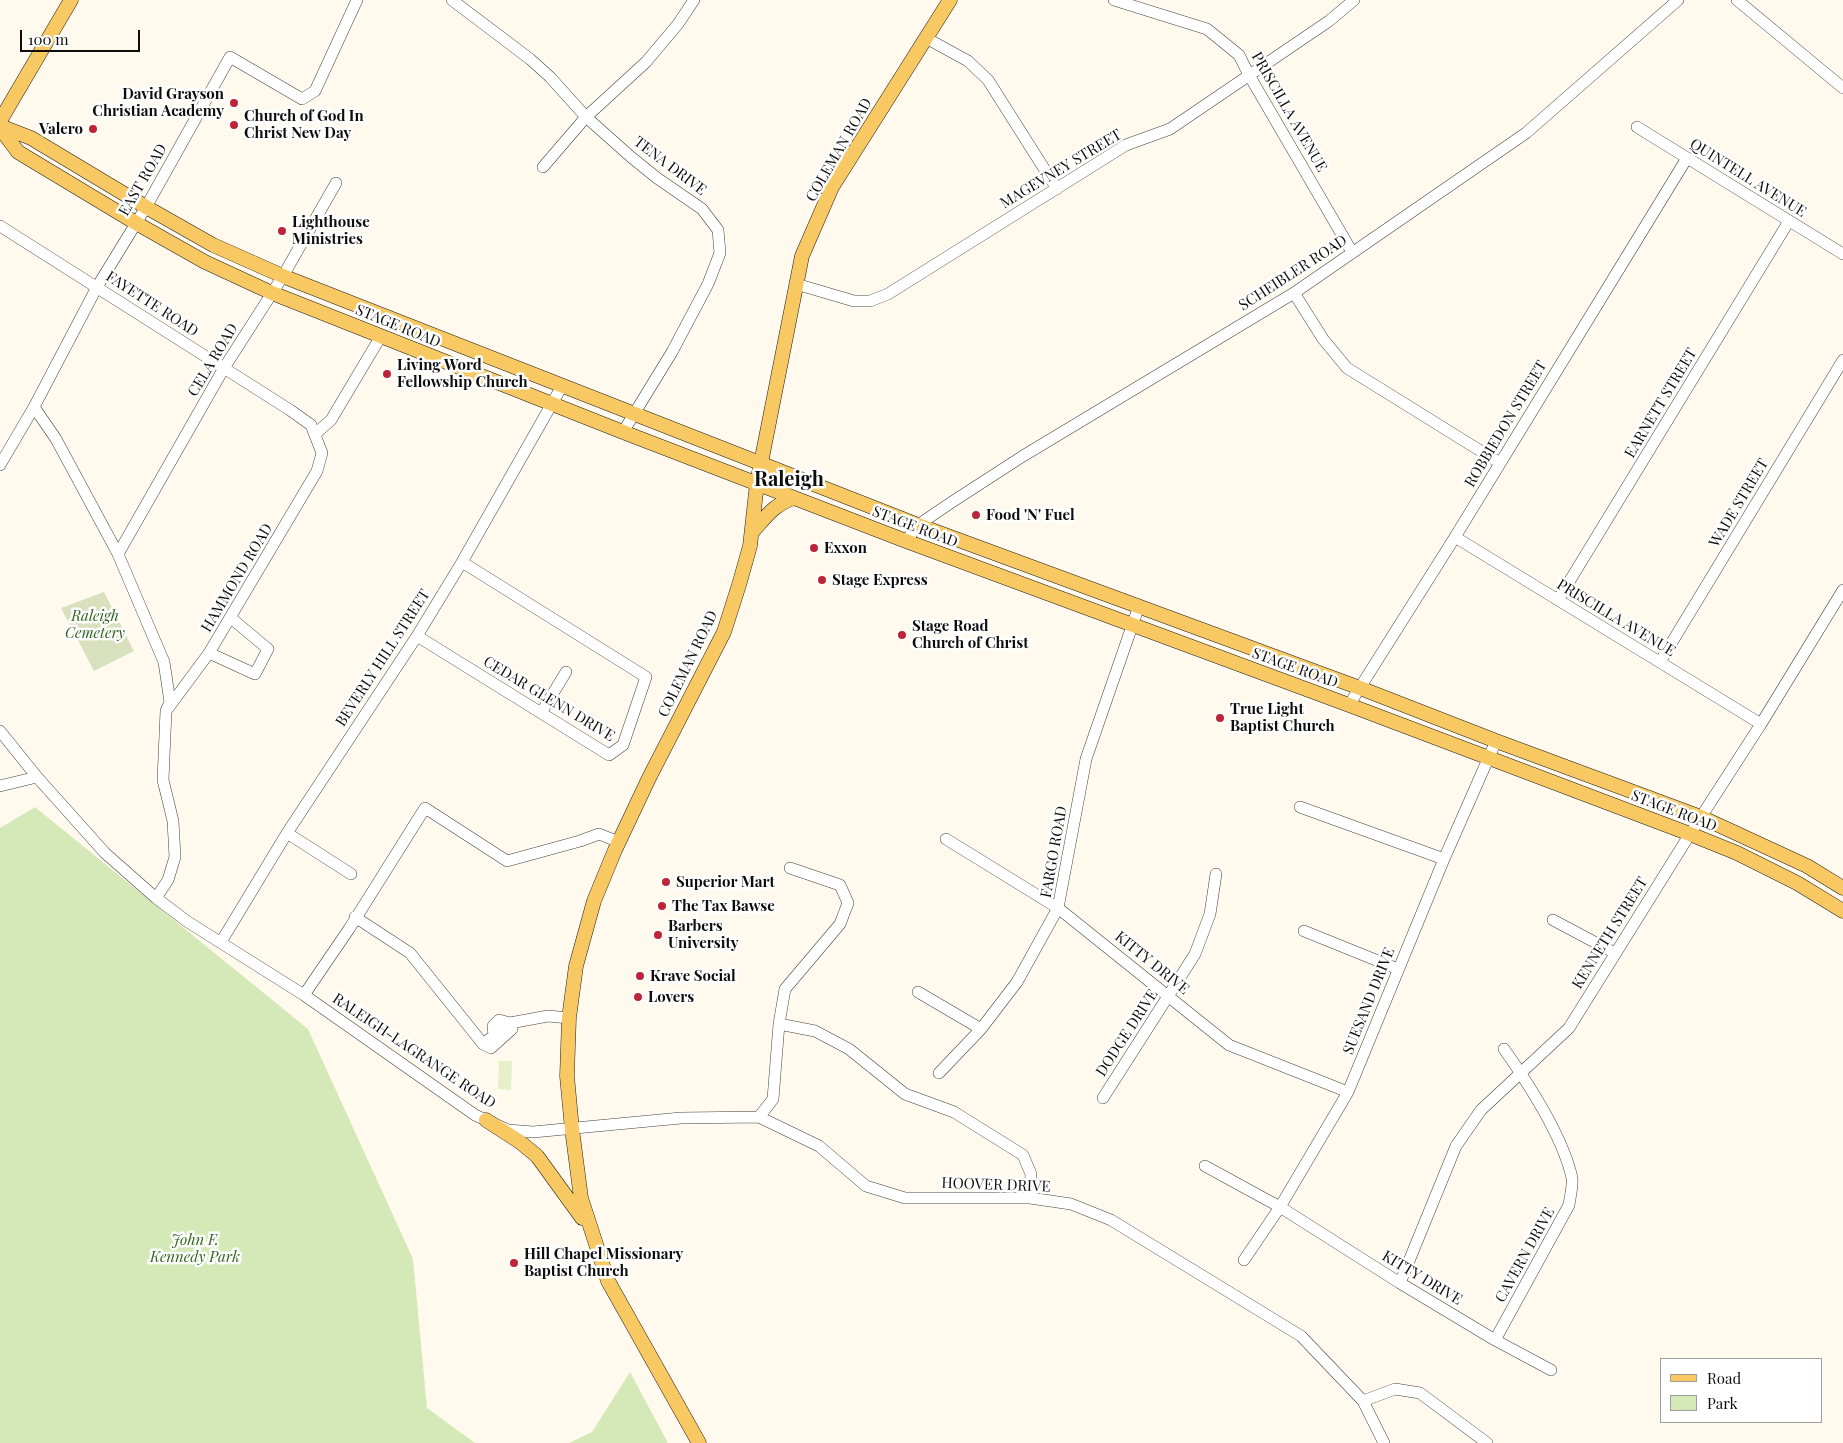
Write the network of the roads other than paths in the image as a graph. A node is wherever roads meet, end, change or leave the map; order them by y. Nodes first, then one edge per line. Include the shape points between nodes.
1 (71, 0) edge
2 (357, 0) edge
3 (452, 0) edge
4 (694, 0) edge
5 (950, 0) edge
6 (1114, 0) edge
7 (1354, 0) edge
8 (1678, 0) edge
9 (1737, 0) edge
10 (926, 38) junction
11 (1249, 75) junction
12 (1843, 88) edge
13 (586, 118) junction
14 (0, 121) edge
15 (0, 127) edge
16 (1637, 127) dead end
17 (1687, 158) junction
18 (543, 167) dead end
19 (336, 183) dead end
20 (1057, 189) junction
21 (146, 207) junction
22 (1789, 221) junction
23 (136, 223) junction
24 (0, 226) edge
25 (1352, 252) junction
26 (1843, 254) edge
27 (283, 276) junction
28 (796, 284) junction
29 (97, 287) junction
30 (272, 293) junction
31 (1294, 293) junction
32 (381, 336) junction
33 (1843, 360) edge
34 (224, 368) junction
35 (562, 386) junction
36 (552, 405) junction
37 (34, 406) junction
38 (634, 414) junction
39 (623, 432) junction
40 (315, 434) junction
41 (322, 453) joint
42 (761, 463) junction
43 (1500, 463) junction
44 (0, 464) edge
45 (757, 483) junction
46 (794, 498) junction
47 (918, 525) junction
48 (752, 532) junction
49 (1455, 537) junction
50 (906, 541) junction
51 (118, 554) junction
52 (462, 562) junction
53 (1843, 590) edge
54 (1558, 600) junction
55 (1139, 606) junction
56 (231, 618) junction
57 (1132, 626) junction
58 (416, 636) junction
59 (209, 653) junction
60 (1660, 662) junction
61 (566, 672) dead end
62 (1360, 688) junction
63 (1349, 705) junction
64 (166, 711) junction
65 (541, 713) junction
66 (1761, 724) junction
67 (0, 731) edge
68 (1496, 741) junction
69 (1489, 759) junction
70 (37, 777) junction
71 (0, 786) edge
72 (1300, 807) dead end
73 (1701, 817) junction
74 (287, 834) junction
75 (1690, 834) junction
76 (946, 839) dead end
77 (619, 842) junction
78 (1444, 859) junction
79 (790, 868) dead end
80 (351, 874) dead end
81 (1216, 874) dead end
82 (1843, 888) edge
83 (156, 898) junction
84 (1058, 908) junction
85 (1843, 911) edge
86 (355, 917) junction
87 (1553, 920) dead end
88 (1304, 931) dead end
89 (221, 942) junction
90 (1615, 953) junction
91 (1398, 969) junction
92 (918, 992) dead end
93 (304, 995) junction
94 (1169, 996) junction
95 (569, 1018) junction
96 (510, 1022) junction
97 (779, 1024) junction
98 (981, 1028) junction
99 (483, 1044) junction
100 (1504, 1049) dead end
101 (940, 1073) dead end
102 (1521, 1073) junction
103 (1348, 1092) junction
104 (1102, 1098) dead end
105 (759, 1117) junction
106 (486, 1120) junction
107 (572, 1128) junction
108 (1205, 1166) dead end
109 (1030, 1198) junction
110 (1280, 1207) junction
111 (591, 1230) junction
112 (1244, 1260) dead end
113 (1400, 1283) junction
114 (1496, 1340) junction
115 (1550, 1370) dead end
116 (1363, 1401) junction
117 (698, 1443) edge
118 (1384, 1443) edge
119 (1487, 1443) edge

1 - 14 main road
2 - 21 street, EAST ROAD via 315,91 302,99 230,57
3 - 13 street, TENA DRIVE via 550,77
4 - 13 street via 646,62
5 - 10 main road, COLEMAN ROAD
6 - 11 street, PRISCILLA AVENUE via 1206,29 1239,55
7 - 11 street, MAGEVNEY STREET
8 - 25 street, SCHEIBLER ROAD via 1526,133
9 - 12 street
10 - 20 street via 968,61 988,80
10 - 28 main road, COLEMAN ROAD via 832,187 802,256
11 - 20 street, MAGEVNEY STREET via 1170,129 1126,145
11 - 25 street, PRISCILLA AVENUE
13 - 18 street
13 - 38 street, TENA DRIVE via 657,178 702,209 718,230 720,252 708,284
15 - 21 main road, STAGE ROAD via 31,138
15 - 23 main road, STAGE ROAD via 18,152
16 - 17 street, QUINTELL AVENUE
17 - 22 street, QUINTELL AVENUE
17 - 43 street, ROBBIEDON STREET
19 - 27 street, CELA ROAD
20 - 28 street, MAGEVNEY STREET via 888,294 870,301 854,301
21 - 23 street, EAST ROAD
21 - 27 main road, STAGE ROAD via 213,245
22 - 26 street, QUINTELL AVENUE
22 - 54 street, EARNETT STREET
23 - 29 street, EAST ROAD
23 - 30 main road, STAGE ROAD via 205,262
24 - 29 street, FAYETTE ROAD
25 - 31 street, SCHEIBLER ROAD
27 - 30 street, CELA ROAD
27 - 35 main road, STAGE ROAD
28 - 42 main road, COLEMAN ROAD
29 - 34 street, FAYETTE ROAD
29 - 37 street, EAST ROAD
30 - 32 main road, STAGE ROAD
30 - 34 street, CELA ROAD
31 - 43 street via 1322,339 1347,368
31 - 47 street, SCHEIBLER ROAD via 1011,464
32 - 36 main road, STAGE ROAD
32 - 40 street via 331,420
33 - 60 street, WADE STREET
34 - 40 street, FAYETTE ROAD via 311,425
34 - 51 street, CELA ROAD
35 - 36 street, BEVERLY HILL STREET
35 - 38 main road, STAGE ROAD
36 - 39 main road, STAGE ROAD
36 - 52 street, BEVERLY HILL STREET
37 - 44 street, EAST ROAD
37 - 51 street via 56,439
38 - 39 street, TENA DRIVE
38 - 42 main road, STAGE ROAD
39 - 45 main road, STAGE ROAD
40 - 41 street, FAYETTE ROAD
41 - 56 street, HAMMOND ROAD via 317,471
42 - 45 main road, COLEMAN ROAD
42 - 47 main road, STAGE ROAD
43 - 49 street, ROBBIEDON STREET
45 - 46 main road, STAGE ROAD
45 - 48 main road, COLEMAN ROAD
46 - 48 main road via 781,502
46 - 50 main road, STAGE ROAD
47 - 50 street, SCHEIBLER ROAD
47 - 55 main road, STAGE ROAD
48 - 77 main road, COLEMAN ROAD via 724,632
49 - 54 street, PRISCILLA AVENUE
49 - 62 street, ROBBIEDON STREET
50 - 57 main road, STAGE ROAD
51 - 64 street via 164,662 170,702
52 - 58 street, BEVERLY HILL STREET
52 - 65 street, CEDAR GLENN DRIVE via 646,677 623,745 609,755
53 - 66 street, KENNETH STREET
54 - 60 street, PRISCILLA AVENUE
55 - 57 street, FARGO ROAD
55 - 62 main road, STAGE ROAD
56 - 59 street, HAMMOND ROAD
56 - 59 street via 268,649 255,674
57 - 63 main road, STAGE ROAD
57 - 84 street, FARGO ROAD via 1086,759
58 - 65 street, CEDAR GLENN DRIVE
58 - 74 street, BEVERLY HILL STREET
59 - 64 street, HAMMOND ROAD
60 - 66 street, PRISCILLA AVENUE
61 - 65 street
62 - 63 street, ROBBIEDON STREET
62 - 68 main road, STAGE ROAD
63 - 69 main road, STAGE ROAD
64 - 83 street via 163,780 173,821 175,857 168,880
66 - 73 street, KENNETH STREET
67 - 70 street, RALEIGH-LAGRANGE ROAD
68 - 69 street, SUESAND DRIVE
68 - 73 main road, STAGE ROAD
69 - 75 main road, STAGE ROAD
69 - 78 street, SUESAND DRIVE
70 - 71 street
70 - 83 street, RALEIGH-LAGRANGE ROAD via 104,853
72 - 78 street
73 - 75 street, KENNETH STREET
73 - 82 main road, STAGE ROAD via 1807,866
74 - 80 street
74 - 89 street, BEVERLY HILL STREET
75 - 85 main road, STAGE ROAD via 1797,883
75 - 90 street, KENNETH STREET
76 - 84 street, KITTY DRIVE
77 - 86 street via 599,834 507,861 424,808
77 - 95 main road, COLEMAN ROAD via 594,901 576,966
78 - 91 street, SUESAND DRIVE
79 - 97 street via 840,885 848,903 840,924 785,989
81 - 94 street, DODGE DRIVE via 1210,914 1195,954
83 - 89 street, RALEIGH-LAGRANGE ROAD
84 - 94 street, KITTY DRIVE
84 - 98 street, FARGO ROAD via 1017,982
86 - 93 street
86 - 99 street via 410,953
87 - 90 street
88 - 91 street
89 - 93 street, RALEIGH-LAGRANGE ROAD
90 - 102 street, KENNETH STREET via 1569,1028
91 - 103 street, SUESAND DRIVE
92 - 98 street
93 - 106 street, RALEIGH-LAGRANGE ROAD
94 - 103 street, KITTY DRIVE via 1229,1045
94 - 104 street, DODGE DRIVE
95 - 96 street via 548,1016
95 - 107 main road, COLEMAN ROAD via 567,1076
96 - 99 street via 499,1020 493,1026 494,1035
96 - 99 street via 512,1029 500,1041 490,1048
97 - 105 street via 774,1099
97 - 109 street via 815,1031 841,1044 905,1094 954,1112 1023,1155 1031,1174
98 - 101 street, FARGO ROAD
100 - 102 street, CAVERN DRIVE
102 - 113 street, KENNETH STREET via 1481,1110 1456,1146
102 - 114 street, CAVERN DRIVE via 1561,1145 1572,1180 1569,1205
103 - 110 street, SUESAND DRIVE
105 - 107 street, HOOVER DRIVE via 681,1118
105 - 109 street, HOOVER DRIVE via 819,1146 866,1186 905,1198
106 - 107 street, RALEIGH-LAGRANGE ROAD via 508,1130 533,1132
106 - 111 main road via 537,1156
107 - 111 main road via 581,1198
108 - 110 street, KITTY DRIVE
109 - 116 street, HOOVER DRIVE via 1071,1204 1111,1220 1301,1336
110 - 112 street, SUESAND DRIVE
110 - 113 street, KITTY DRIVE
111 - 117 main road via 608,1281
113 - 114 street, KITTY DRIVE
114 - 115 street, KITTY DRIVE
116 - 118 street, HOOVER DRIVE
116 - 119 street via 1395,1389 1420,1394

